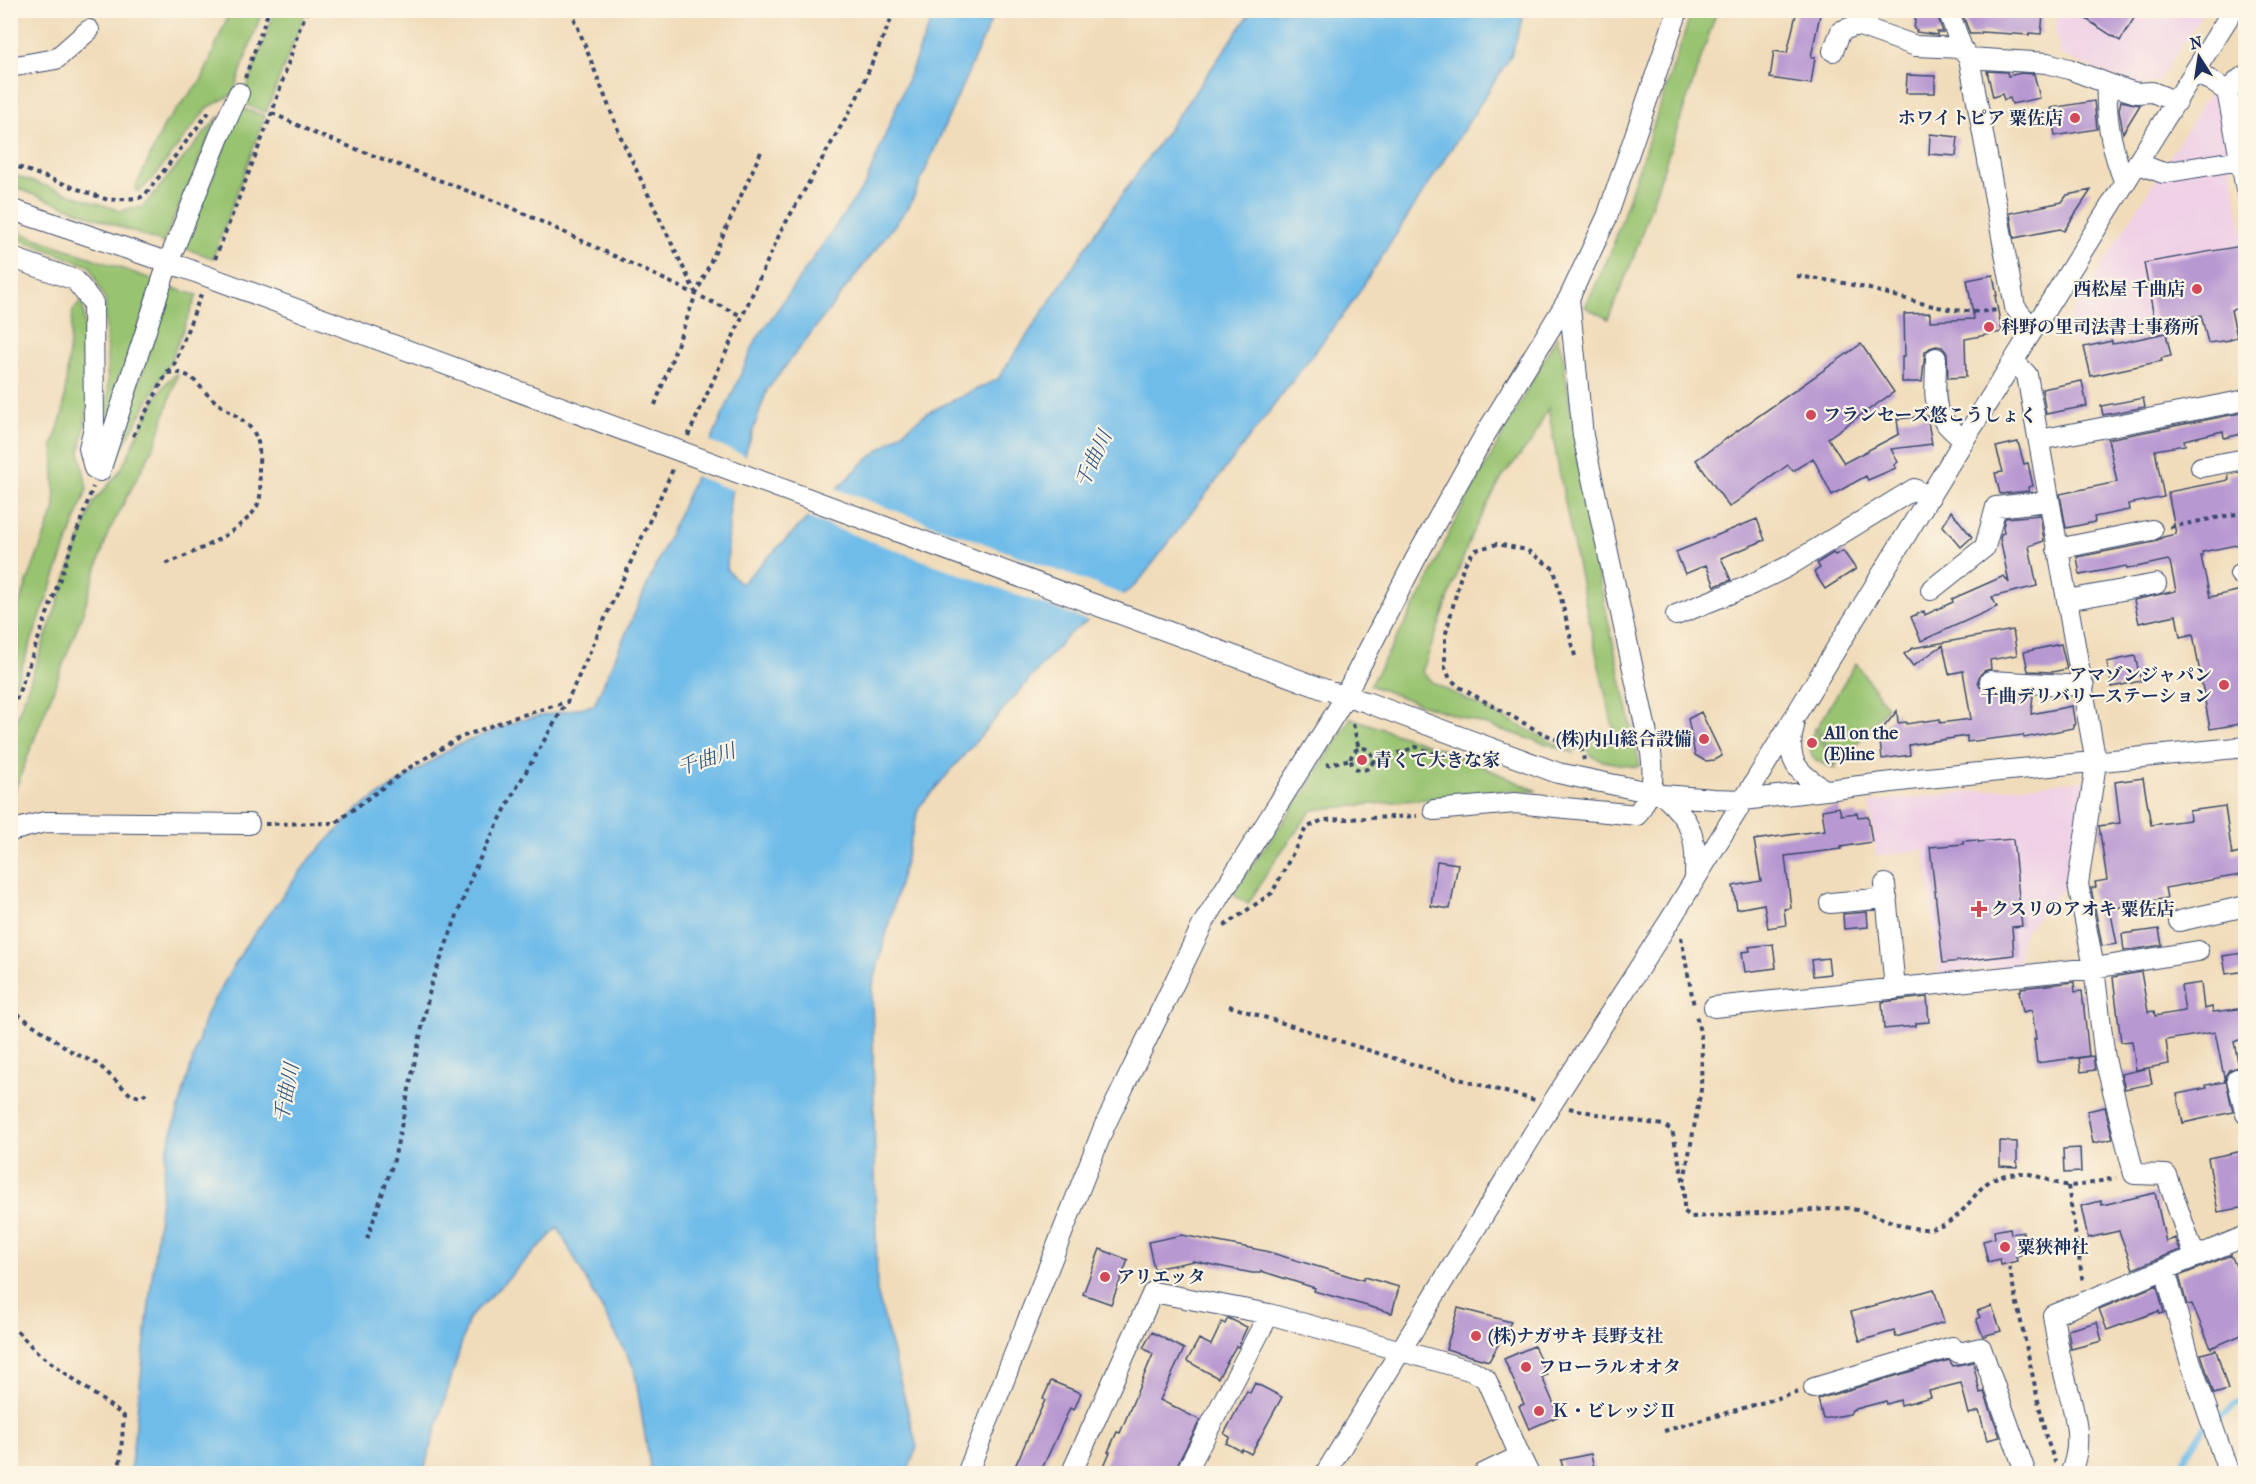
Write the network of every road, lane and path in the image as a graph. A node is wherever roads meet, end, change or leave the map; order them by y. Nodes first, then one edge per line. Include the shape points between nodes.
1 (269, 10) edge
2 (308, 10) edge
3 (571, 10) edge
4 (1678, 10) edge
5 (1948, 10) edge
6 (2233, 10) edge
7 (89, 30) dead end
8 (1833, 51) dead end
9 (1965, 53) junction
10 (10, 68) edge
11 (2194, 74) junction
12 (2246, 77) edge
13 (2107, 84) junction
14 (2227, 91) junction
15 (239, 93) junction
16 (2176, 102) junction
17 (272, 112) junction
18 (760, 152) dead end
19 (2240, 160) junction
20 (2137, 163) junction
21 (10, 164) edge
22 (2125, 183) junction
23 (2246, 189) edge
24 (10, 209) edge
25 (10, 257) edge
26 (175, 265) junction
27 (212, 266) dead end
28 (1797, 276) dead end
29 (203, 288) dead end
30 (696, 294) junction
31 (1569, 298) junction
32 (2015, 307) junction
33 (742, 315) dead end
34 (2033, 330) junction
35 (1936, 358) dead end
36 (2015, 362) junction
37 (167, 373) junction
38 (2246, 400) edge
39 (655, 405) dead end
40 (122, 437) junction
41 (1965, 440) junction
42 (2038, 440) junction
43 (2246, 459) edge
44 (2201, 467) dead end
45 (100, 471) junction
46 (1930, 497) junction
47 (2049, 501) junction
48 (2246, 512) edge
49 (2152, 530) joint
50 (2057, 549) junction
51 (165, 564) dead end
52 (2156, 584) dead end
53 (1931, 590) dead end
54 (2067, 600) junction
55 (1676, 615) dead end
56 (1575, 656) dead end
57 (1990, 681) dead end
58 (2084, 686) junction
59 (1345, 697) junction
60 (567, 702) dead end
61 (1798, 712) junction
62 (10, 717) edge
63 (1353, 724) dead end
64 (1453, 747) dead end
65 (2246, 747) edge
66 (1359, 749) junction
67 (1351, 759) junction
68 (1372, 762) junction
69 (2096, 763) junction
70 (1326, 765) dead end
71 (1584, 778) junction
72 (1825, 790) junction
73 (1656, 794) junction
74 (1744, 800) junction
75 (1434, 810) joint
76 (335, 823) dead end
77 (249, 824) joint
78 (10, 831) edge
79 (1695, 877) junction
80 (1830, 903) dead end
81 (2246, 906) edge
82 (1672, 917) junction
83 (1196, 939) junction
84 (2094, 968) junction
85 (1895, 988) junction
86 (1229, 1006) dead end
87 (1714, 1007) dead end
88 (10, 1009) edge
89 (2237, 1079) dead end
90 (146, 1093) dead end
91 (1551, 1105) junction
92 (2246, 1114) edge
93 (2134, 1174) junction
94 (1684, 1183) junction
95 (2068, 1186) junction
96 (2246, 1236) edge
97 (367, 1239) dead end
98 (2195, 1257) junction
99 (2009, 1268) dead end
100 (2165, 1270) junction
101 (2086, 1302) junction
102 (1269, 1314) junction
103 (17, 1331) dead end
104 (1400, 1351) junction
105 (1814, 1388) joint
106 (1665, 1431) dead end
107 (1524, 1465) edge
108 (2064, 1472) edge
109 (119, 1473) edge
110 (967, 1473) edge
111 (1071, 1473) edge
112 (1185, 1473) edge
113 (1324, 1473) edge
114 (1483, 1473) edge
115 (2026, 1473) edge
116 (2229, 1473) edge

1 - 15 path
2 - 17 path
3 - 30 path via 622,140
4 - 31 street via 1607,217
5 - 9 street
6 - 11 street
7 - 10 street via 56,59
8 - 9 street via 1841,31 1857,25 1916,46
9 - 13 street via 2047,63
9 - 32 street
11 - 14 street
11 - 16 street
12 - 14 street
13 - 16 street via 2136,93 2152,92
13 - 22 street via 2113,154
14 - 19 street
15 - 21 path via 207,113 139,198 108,200
15 - 26 street via 219,137
16 - 20 street
17 - 27 path
17 - 30 path via 316,134 508,206
18 - 30 path
19 - 20 street via 2163,172
19 - 23 street
20 - 22 street
22 - 34 street
24 - 26 street
25 - 45 street via 75,280 93,303 94,428 89,448 94,468
26 - 40 street
26 - 59 street, bridge
28 - 32 path via 1854,285 1957,311 1977,313
29 - 37 path via 174,365
30 - 33 path
30 - 39 path
31 - 59 street via 1483,438
31 - 73 street via 1583,436 1651,753
32 - 34 street
34 - 36 street
35 - 41 street via 1936,408 1946,427
36 - 41 street
36 - 42 street via 2027,375
37 - 40 path
37 - 51 path via 187,374 254,432 259,441 259,501 252,513 225,536
38 - 42 street
40 - 45 street
41 - 46 street
42 - 47 street
43 - 44 street
45 - 62 path
46 - 55 street via 1914,489 1787,567
46 - 61 street
47 - 50 street
47 - 53 street via 1996,507 1985,547
48 - 49 path
49 - 50 street
50 - 54 street
52 - 54 street
54 - 58 street
56 - 71 path via 1554,569 1527,550 1497,544 1476,550 1463,567 1445,637 1444,657 1450,679 1538,731 1582,751
57 - 58 street
58 - 69 street
59 - 71 street via 1558,773
59 - 83 street
60 - 97 path via 474,870 435,974 394,1160
61 - 72 street via 1790,753 1801,776
61 - 74 street
63 - 66 path
64 - 68 path via 1448,758 1416,747
65 - 69 street
66 - 67 path
66 - 68 path via 1369,752
67 - 68 path via 1361,769
67 - 70 path
69 - 72 street
69 - 84 street via 2078,884
71 - 73 street
72 - 74 street
73 - 74 street
73 - 75 street via 1637,815 1515,803
73 - 79 street via 1677,808 1690,829 1697,849
74 - 79 street
75 - 83 path via 1425,815 1323,820 1306,828 1272,894 1211,936
76 - 77 path
77 - 78 street via 45,822
79 - 82 street
80 - 85 street via 1886,891
81 - 84 street via 2178,914 2191,952
82 - 91 street
82 - 94 path via 1681,936 1702,1042 1701,1090
83 - 110 street via 1104,1127
84 - 85 street
84 - 93 street via 2105,1059
85 - 87 street
86 - 91 path
88 - 90 path via 74,1053 98,1064 131,1095
89 - 92 street
91 - 94 path via 1663,1125 1672,1130
91 - 104 street
93 - 95 path
93 - 98 street via 2166,1175
94 - 95 path via 1684,1210 1691,1217 1846,1208 1913,1229 1930,1230 1956,1217 1986,1183 1996,1178 2021,1173
95 - 101 path
96 - 98 street
98 - 100 street
99 - 108 path via 2046,1437
100 - 101 street
100 - 116 street via 2190,1360
101 - 108 street via 2053,1315 2079,1438 2074,1464
102 - 104 street
102 - 111 street via 1153,1292
102 - 112 street
103 - 109 path via 38,1353 124,1416
104 - 107 street via 1473,1371 1486,1379
104 - 113 street
105 - 106 path
105 - 115 street via 1952,1347 1959,1353 1981,1348
107 - 114 street

